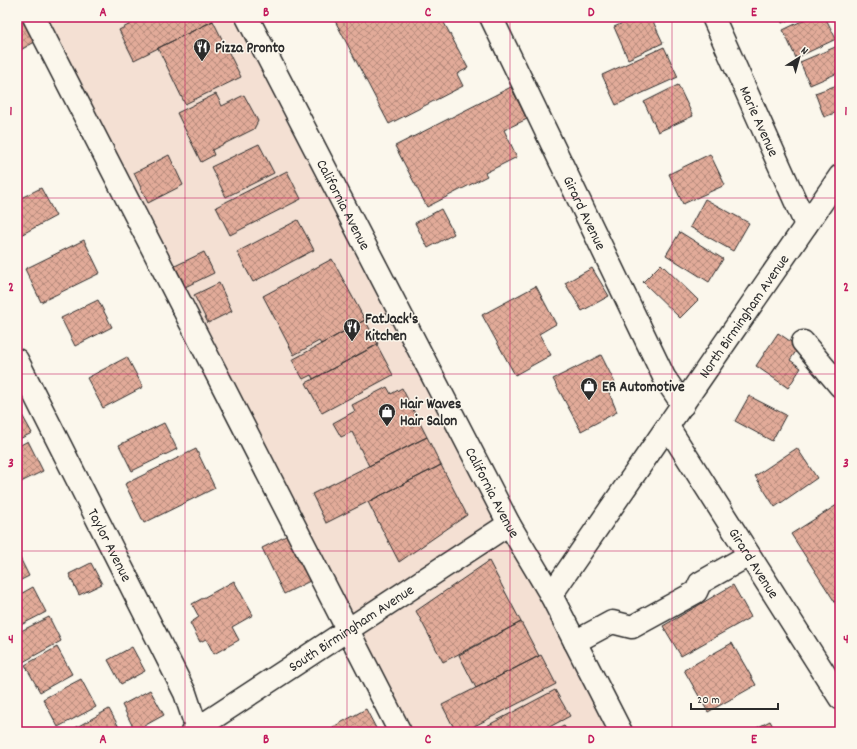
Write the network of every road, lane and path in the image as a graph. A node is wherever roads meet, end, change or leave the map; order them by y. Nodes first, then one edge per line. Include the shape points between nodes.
1 (34, 17) edge
2 (247, 17) edge
3 (491, 17) edge
4 (713, 17) edge
5 (840, 176) edge
6 (806, 225) junction
7 (803, 342) dead end
8 (17, 360) edge
9 (840, 386) edge
10 (683, 405) junction
11 (668, 427) junction
12 (509, 524) junction
13 (749, 555) junction
14 (551, 595) junction
15 (346, 630) junction
16 (575, 642) junction
17 (840, 698) edge
18 (196, 731) edge
19 (400, 732) edge
20 (621, 732) edge

1 - 15 street
2 - 12 street, California Avenue
3 - 10 street, Girard Avenue via 664,377
4 - 6 street, Marie Avenue
5 - 6 street, North Birmingham Avenue
6 - 10 street, North Birmingham Avenue
7 - 9 street
8 - 18 street, Taylor Avenue via 185,693
10 - 11 street, North Birmingham Avenue
11 - 13 street, Girard Avenue
11 - 14 street, North Birmingham Avenue
12 - 14 street, California Avenue
12 - 15 street, South Birmingham Avenue
13 - 16 street via 700,583 696,592 632,627 612,622
13 - 17 street, Girard Avenue
14 - 16 street, California Avenue
15 - 18 street, South Birmingham Avenue
15 - 19 street
16 - 20 street, California Avenue

